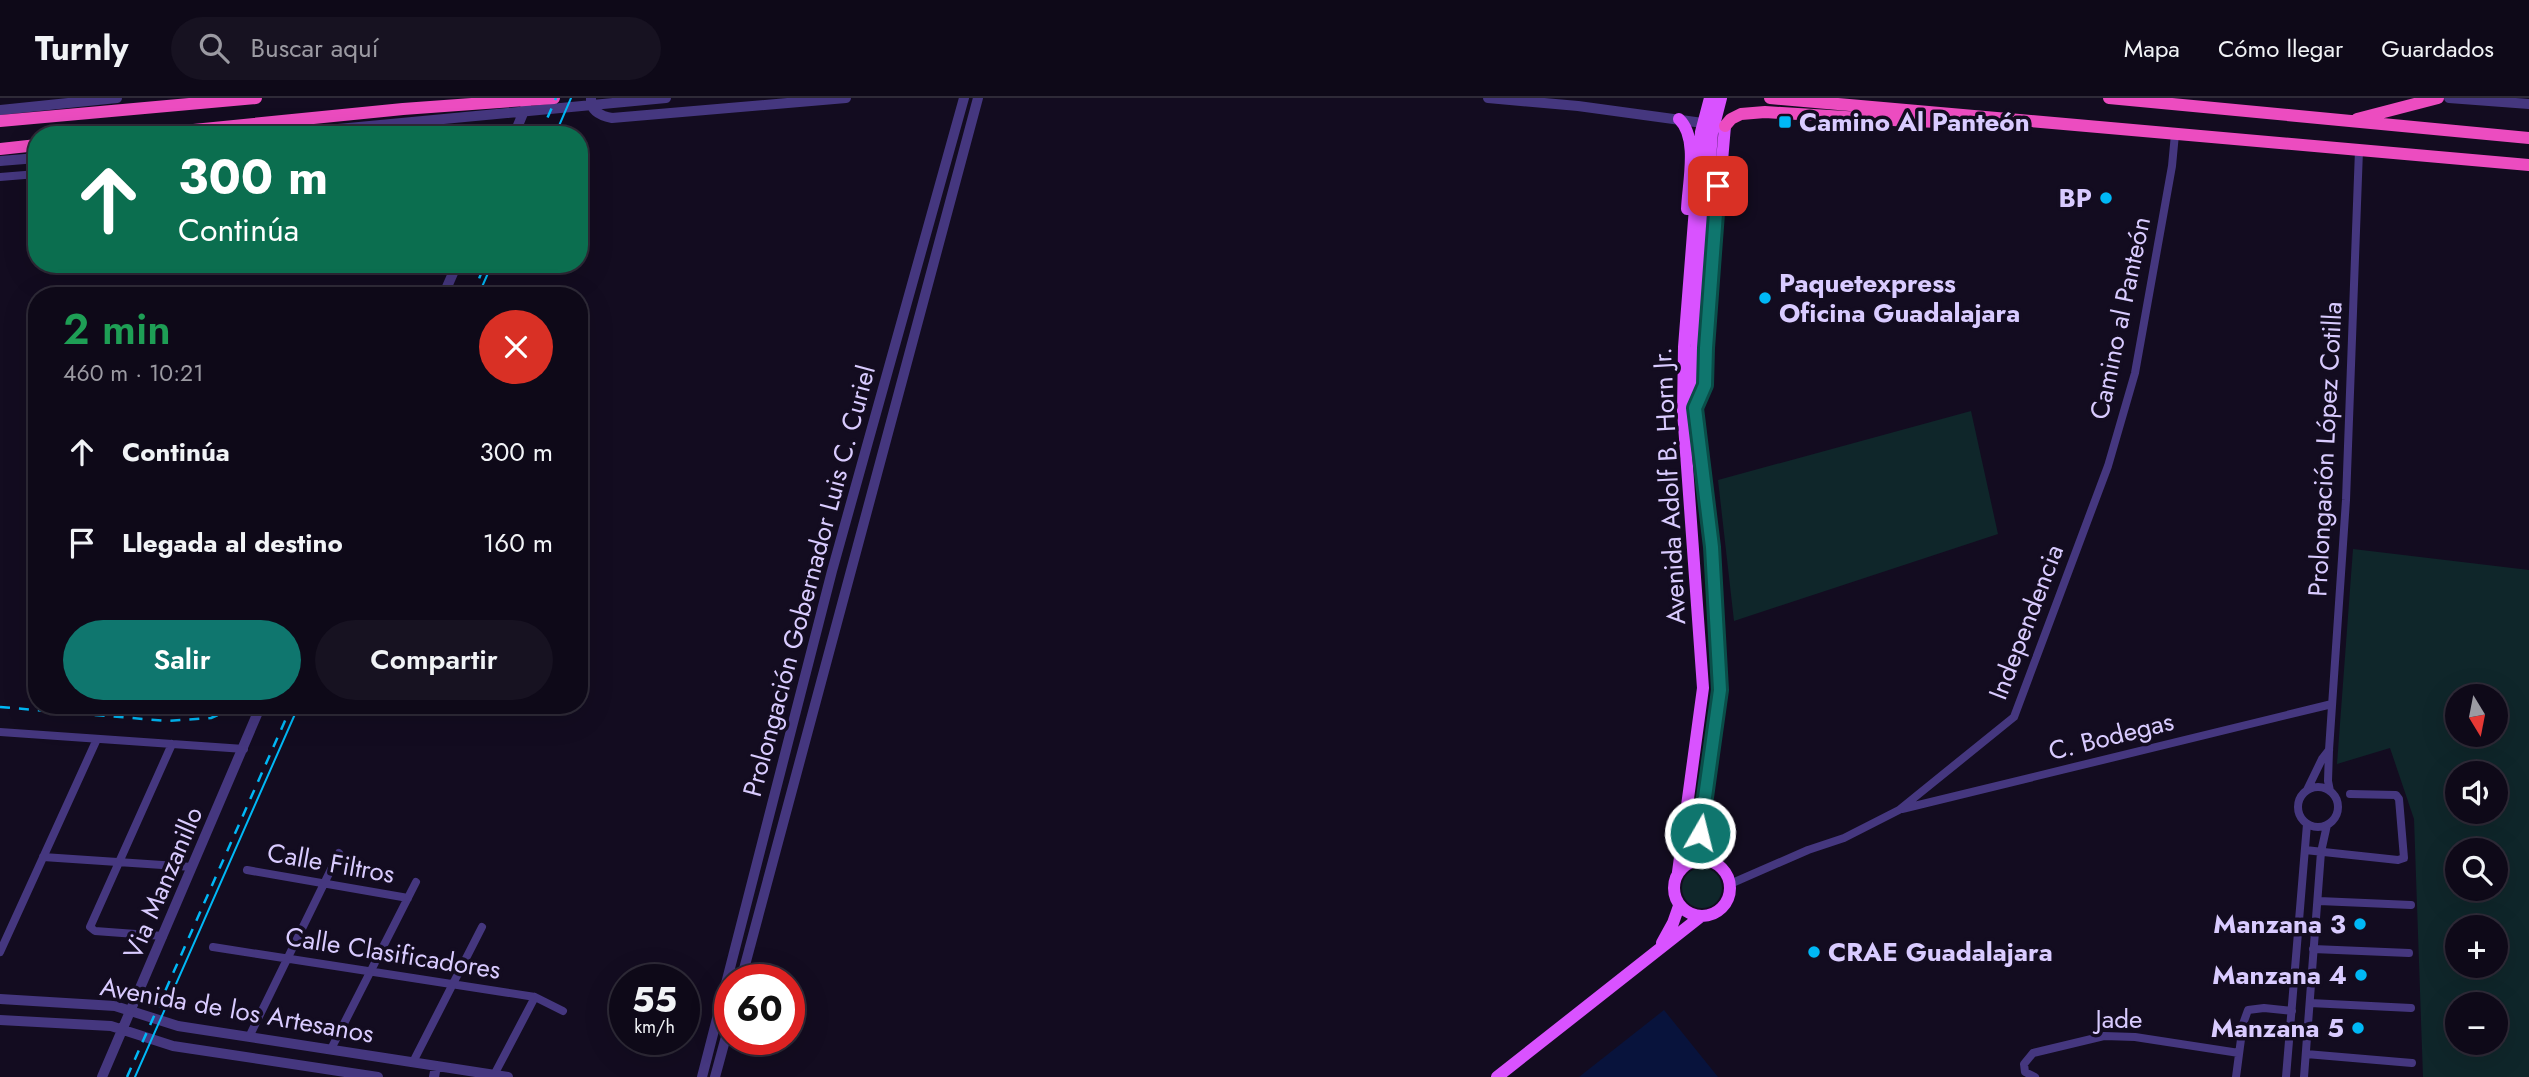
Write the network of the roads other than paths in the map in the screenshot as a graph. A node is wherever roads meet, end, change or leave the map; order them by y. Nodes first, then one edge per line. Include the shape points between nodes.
1 (117, 98) edge
2 (256, 98) edge
3 (530, 98) edge
4 (554, 98) edge
5 (591, 98) edge
6 (666, 98) edge
7 (846, 98) edge
8 (964, 98) edge
9 (978, 98) edge
10 (1488, 98) edge
11 (1710, 98) edge
12 (1721, 98) edge
13 (1770, 98) edge
14 (2109, 98) edge
15 (2438, 98) edge
16 (2449, 98) edge
17 (2177, 101) edge
18 (2529, 104) edge
19 (0, 110) edge
20 (1679, 119) junction
21 (0, 121) edge
22 (2026, 121) junction
23 (2349, 121) junction
24 (233, 126) edge
25 (371, 126) edge
26 (517, 126) edge
27 (1724, 126) junction
28 (2175, 134) junction
29 (2529, 138) edge
30 (28, 146) edge
31 (0, 149) edge
32 (1691, 150) junction
33 (2359, 150) junction
34 (1721, 152) junction
35 (28, 159) edge
36 (0, 161) edge
37 (2529, 165) edge
38 (1703, 172) junction
39 (28, 175) edge
40 (0, 177) edge
41 (1689, 409) junction
42 (2091, 507) joint
43 (2332, 704) junction
44 (258, 714) edge
45 (0, 732) edge
46 (97, 739) junction
47 (172, 744) junction
48 (244, 749) junction
49 (2329, 750) junction
50 (2307, 790) junction
51 (2330, 791) junction
52 (2350, 794) dead end
53 (1899, 810) junction
54 (2307, 824) junction
55 (2327, 825) junction
56 (2305, 850) junction
57 (2321, 852) junction
58 (339, 853) dead end
59 (43, 857) junction
60 (1709, 860) junction
61 (120, 862) junction
62 (192, 867) junction
63 (247, 870) dead end
64 (1678, 872) junction
65 (416, 882) dead end
66 (324, 883) junction
67 (1730, 884) junction
68 (408, 898) junction
69 (2319, 901) junction
70 (2411, 905) dead end
71 (1679, 906) junction
72 (1700, 917) junction
73 (482, 927) dead end
74 (163, 936) junction
75 (213, 947) dead end
76 (2313, 949) junction
77 (1658, 951) junction
78 (0, 952) edge
79 (2409, 953) dead end
80 (287, 958) junction
81 (745, 964) edge
82 (371, 971) junction
83 (453, 984) junction
84 (534, 997) junction
85 (0, 999) edge
86 (2309, 1003) junction
87 (2411, 1008) dead end
88 (130, 1011) junction
89 (563, 1011) dead end
90 (2291, 1011) junction
91 (0, 1020) edge
92 (122, 1030) junction
93 (249, 1037) junction
94 (305, 1045) junction
95 (331, 1049) junction
96 (2239, 1054) junction
97 (2306, 1054) junction
98 (721, 1055) edge
99 (413, 1062) junction
100 (2412, 1063) dead end
101 (300, 1065) junction
102 (435, 1072) edge
103 (494, 1075) junction
104 (102, 1077) edge
105 (379, 1077) edge
106 (508, 1077) edge
107 (702, 1077) edge
108 (715, 1077) edge
109 (1497, 1077) edge
110 (2035, 1077) edge
111 (2236, 1077) edge
112 (2286, 1077) edge
113 (2304, 1077) edge

1 - 19 street
2 - 21 highway
3 - 26 street
4 - 24 highway
5 - 7 street via 600,115 612,118
6 - 25 street
8 - 107 street, Prolongación Gobernador Luis C. Curiel via 848,509
9 - 81 street, Prolongación Gobernador Luis C. Curiel
10 - 20 street
11 - 38 main road, Avenida Adolf B. Horn Jr. via 1701,132
12 - 38 main road, Avenida Adolf B. Horn Jr.
13 - 22 highway
14 - 17 highway
15 - 23 highway
16 - 18 street
17 - 23 highway
20 - 27 street
20 - 32 main road via 1689,132
22 - 27 highway via 1963,124 1765,112 1741,114
22 - 28 highway
23 - 29 highway
27 - 34 main road
28 - 33 highway
28 - 42 street, Camino al Panteón via 2135,373
30 - 31 highway
32 - 34 main road via 1706,146
32 - 41 main road via 1675,386
33 - 37 highway
33 - 43 street, Prolongación López Cotilla via 2346,500
34 - 41 main road via 1705,385
35 - 36 street
38 - 41 main road, Avenida Adolf B. Horn Jr. via 1684,347
39 - 40 street
41 - 60 main road, Avenida Adolf B. Horn Jr. via 1712,547 1720,690 1700,833
41 - 64 main road, Avenida Adolf B. Horn Jr. via 1703,688
42 - 53 street, Independencia via 2014,717
43 - 49 street, Prolongación López Cotilla
43 - 53 street, C. Bodegas
44 - 48 street, Via Manzanillo
45 - 46 street
46 - 47 street
46 - 59 street
47 - 48 street
47 - 61 street
48 - 62 street, Via Manzanillo
49 - 50 street, Prolongación López Cotilla
49 - 51 street, Prolongación López Cotilla
50 - 51 street
50 - 54 street via 2298,807
51 - 55 street via 2338,812
52 - 57 street via 2396,795 2404,858
53 - 67 street, Independencia via 1844,838
54 - 55 street
54 - 56 street
55 - 57 street
56 - 57 street
56 - 90 street
57 - 69 street
58 - 66 street
59 - 61 street
59 - 78 street
60 - 64 main road via 1692,861
60 - 67 main road via 1723,869
61 - 62 street
61 - 74 street via 90,927
62 - 74 street, Via Manzanillo
63 - 66 street, Calle Filtros
64 - 71 main road via 1673,889
65 - 68 street
66 - 68 street, Calle Filtros
66 - 80 street
67 - 72 main road via 1723,907
68 - 82 street
69 - 70 street
69 - 76 street
71 - 72 main road
71 - 77 main road
72 - 77 main road
73 - 83 street
74 - 88 street, Via Manzanillo
75 - 80 street, Calle Clasificadores
76 - 79 street
76 - 86 street
77 - 109 main road
80 - 82 street, Calle Clasificadores
80 - 93 street
82 - 83 street, Calle Clasificadores
82 - 95 street
83 - 84 street, Calle Clasificadores
83 - 99 street
84 - 89 street, Calle Clasificadores
84 - 103 street
85 - 88 street, Avenida de los Artesanos via 115,1006
86 - 87 street
86 - 97 street
88 - 92 street, Via Manzanillo
88 - 93 street, Avenida de los Artesanos via 178,1026
90 - 96 street via 2248,1010
90 - 112 street
91 - 92 street, Avenida de los Artesanos
92 - 101 street, Avenida de los Artesanos via 173,1046
92 - 104 street, Via Manzanillo
93 - 94 street, Avenida de los Artesanos
94 - 95 street, Avenida de los Artesanos
94 - 101 street
95 - 99 street, Avenida de los Artesanos
96 - 110 street, Jade via 2104,1036 2033,1053 2024,1064 2025,1072
96 - 111 street
97 - 100 street
97 - 113 street
98 - 108 street
99 - 102 street, Avenida de los Artesanos
101 - 105 street, Avenida de los Artesanos
102 - 103 street, Avenida de los Artesanos
103 - 106 street, Avenida de los Artesanos

